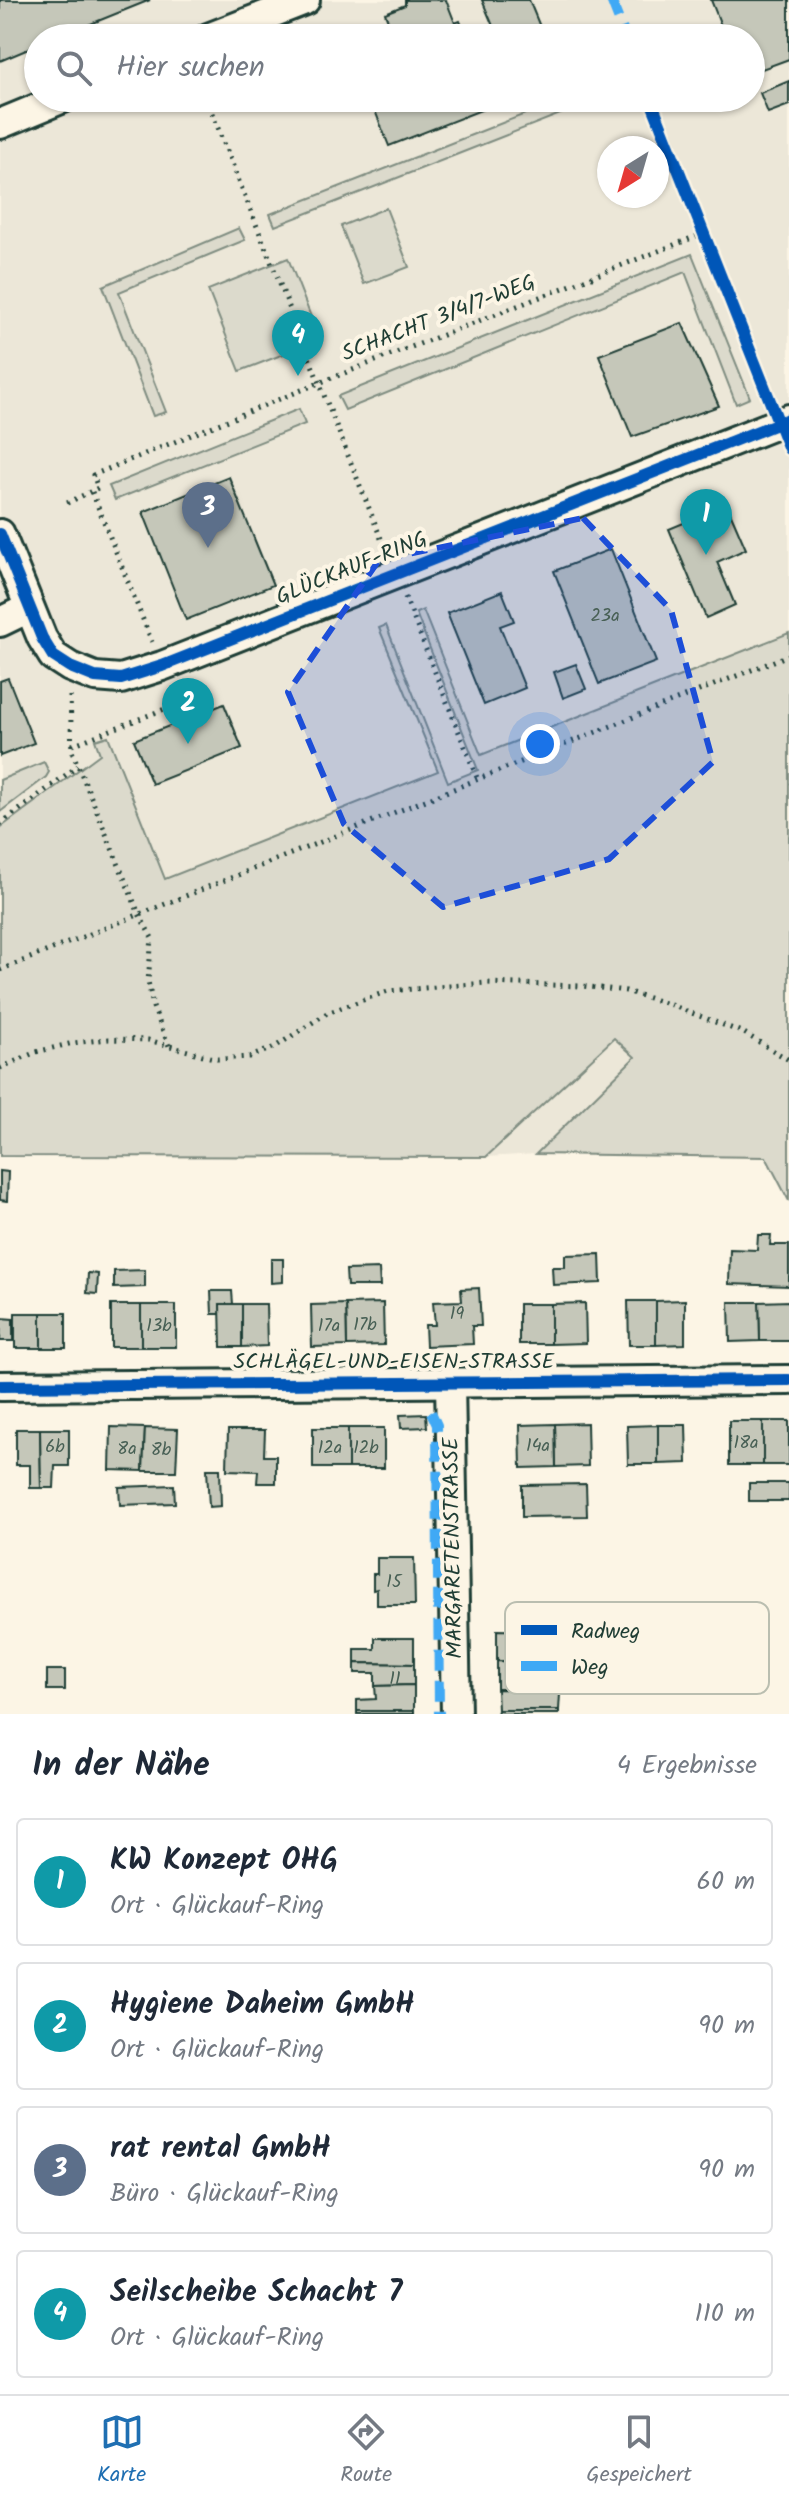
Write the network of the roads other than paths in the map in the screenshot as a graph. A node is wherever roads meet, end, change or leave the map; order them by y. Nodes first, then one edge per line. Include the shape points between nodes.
1 (305, 0) edge
2 (244, 24) edge
3 (29, 112) edge
4 (0, 124) edge
5 (789, 419) edge
6 (0, 534) edge
7 (29, 608) junction
8 (0, 622) edge
9 (789, 1380) edge
10 (450, 1382) junction
11 (0, 1386) edge
12 (456, 1714) edge

1 - 2 street
3 - 4 street
5 - 7 street, GLÜCKAUF-RING via 121,679 95,677 53,656
6 - 7 street, GLÜCKAUF-RING
7 - 8 street
9 - 10 street, SCHLÄGEL-UND-EISEN-STRASSE
10 - 11 street, SCHLÄGEL-UND-EISEN-STRASSE
10 - 12 street, MARGARETENSTRASSE

